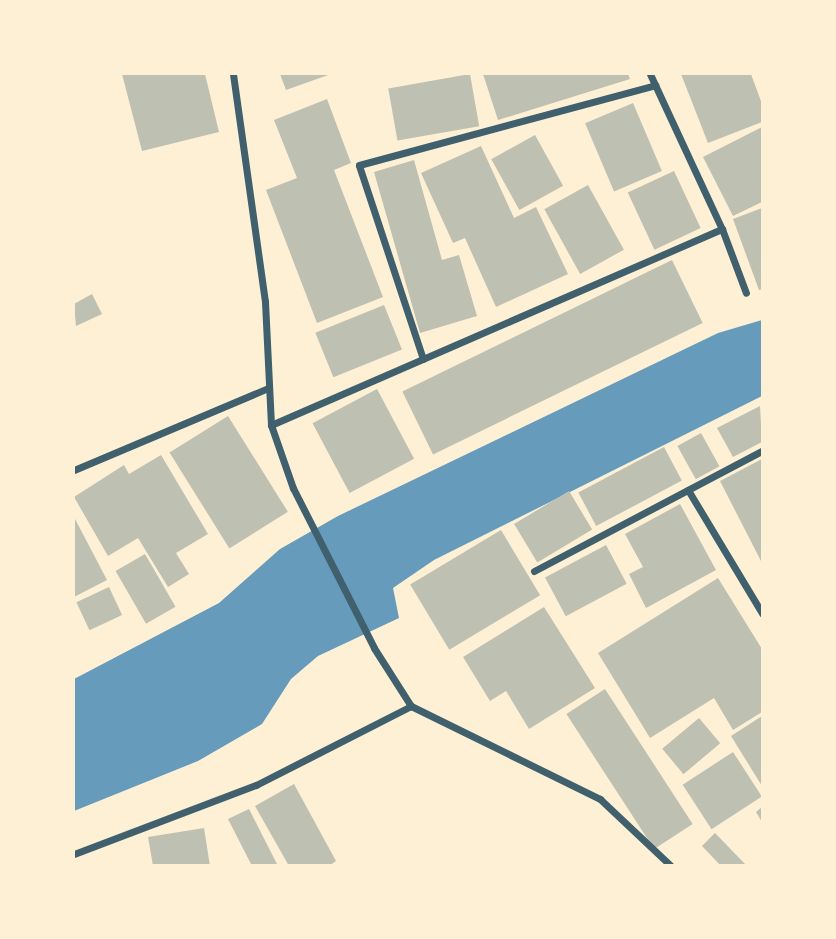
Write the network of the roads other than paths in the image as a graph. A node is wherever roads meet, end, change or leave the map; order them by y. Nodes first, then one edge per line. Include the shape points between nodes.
1 (233, 74) edge
2 (650, 74) edge
3 (655, 85) junction
4 (722, 229) junction
5 (746, 293) dead end
6 (423, 359) junction
7 (268, 388) junction
8 (271, 425) junction
9 (762, 452) edge
10 (74, 470) edge
11 (688, 490) junction
12 (534, 571) dead end
13 (762, 613) edge
14 (411, 706) junction
15 (74, 854) edge
16 (671, 866) edge

1 - 7 street via 265,302
2 - 3 street
3 - 4 street
3 - 6 street via 359,165
4 - 5 street
4 - 6 street
6 - 8 street
7 - 8 street
7 - 10 street
8 - 14 street via 303,510 374,648
9 - 11 street
11 - 12 street
11 - 13 street
14 - 15 street via 256,785
14 - 16 street via 600,799

